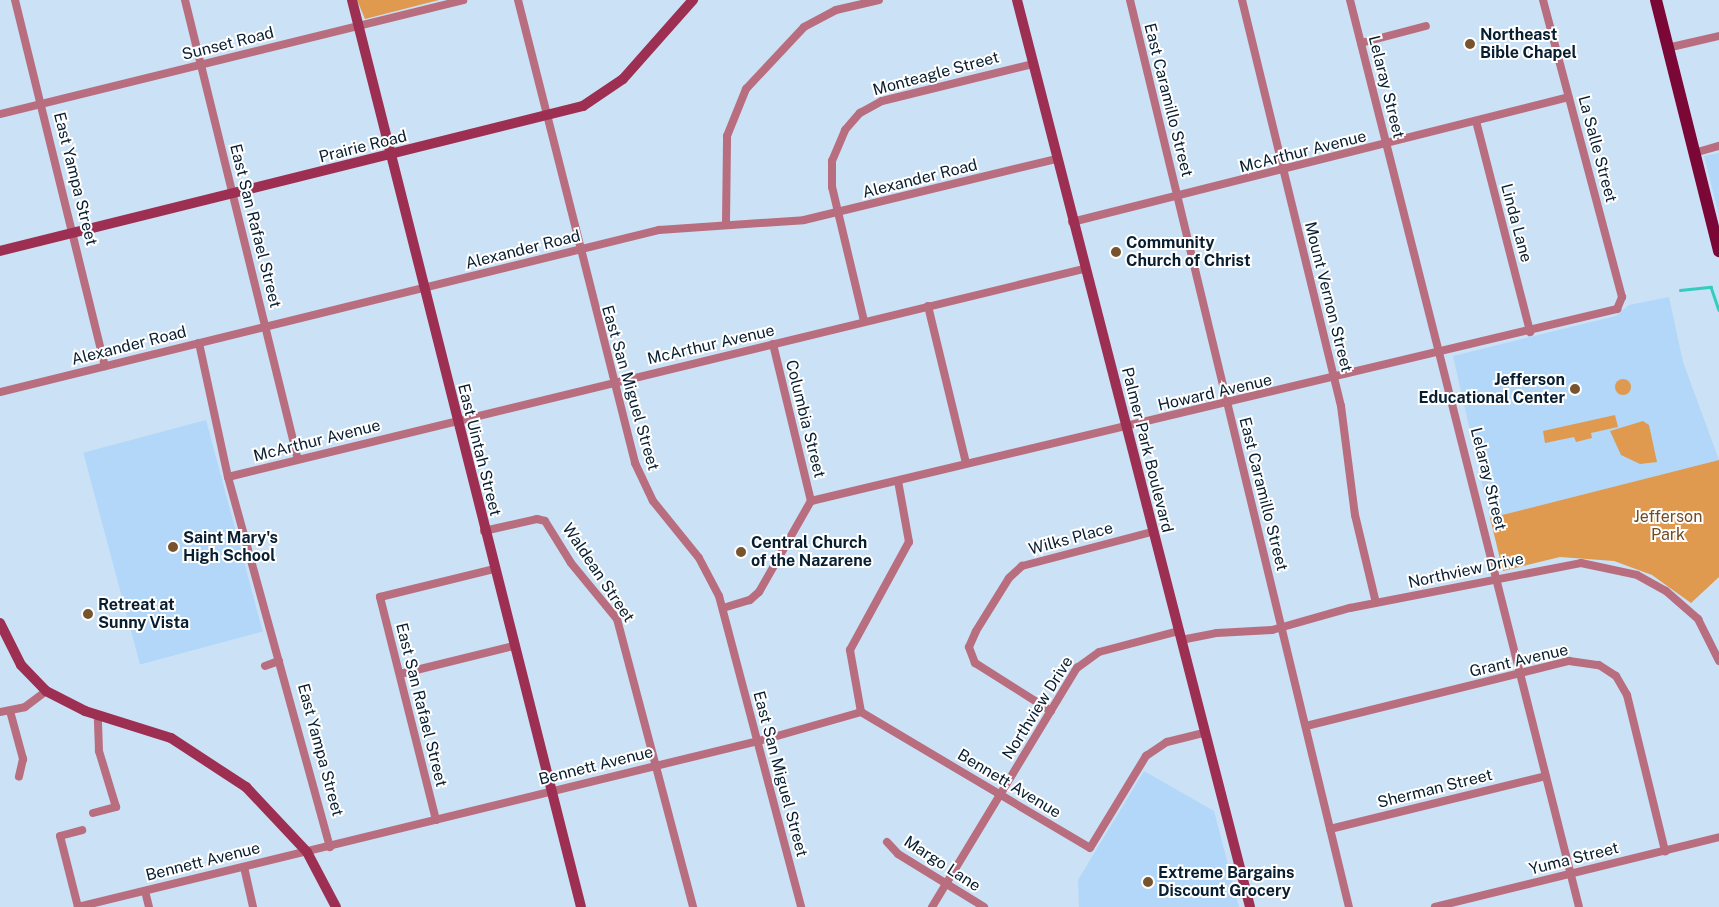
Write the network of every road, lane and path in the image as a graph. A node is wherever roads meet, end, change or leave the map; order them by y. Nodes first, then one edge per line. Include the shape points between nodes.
1 (15, 0) edge
2 (186, 0) edge
3 (352, 0) edge
4 (462, 0) edge
5 (518, 0) edge
6 (693, 0) edge
7 (879, 0) edge
8 (1017, 0) edge
9 (1130, 0) edge
10 (1242, 0) edge
11 (1350, 0) edge
12 (1543, 0) edge
13 (1656, 0) edge
14 (358, 26) junction
15 (1426, 26) dead end
16 (1719, 36) edge
17 (1361, 43) junction
18 (1667, 48) junction
19 (201, 64) junction
20 (1032, 64) junction
21 (1569, 98) junction
22 (41, 104) junction
23 (0, 114) edge
24 (546, 117) junction
25 (1476, 122) junction
26 (1386, 145) junction
27 (1719, 146) edge
28 (1694, 152) junction
29 (389, 156) junction
30 (1056, 159) junction
31 (1283, 171) junction
32 (233, 194) junction
33 (1176, 198) junction
34 (837, 213) junction
35 (1072, 222) junction
36 (726, 223) junction
37 (73, 233) junction
38 (579, 248) junction
39 (0, 251) edge
40 (1719, 251) edge
41 (1084, 269) junction
42 (422, 290) junction
43 (928, 306) junction
44 (1620, 306) joint
45 (864, 321) junction
46 (265, 327) junction
47 (1530, 332) junction
48 (199, 343) junction
49 (772, 344) junction
50 (1442, 353) junction
51 (105, 366) junction
52 (1334, 379) junction
53 (613, 382) junction
54 (0, 392) edge
55 (1227, 404) junction
56 (456, 421) junction
57 (1126, 427) junction
58 (298, 459) junction
59 (966, 463) junction
60 (228, 477) junction
61 (898, 481) junction
62 (811, 501) junction
63 (484, 531) junction
64 (1152, 532) junction
65 (494, 569) junction
66 (1498, 578) junction
67 (1376, 603) junction
68 (723, 608) junction
69 (0, 623) edge
70 (1281, 627) junction
71 (1180, 636) junction
72 (514, 646) junction
73 (279, 661) junction
74 (1719, 661) edge
75 (265, 666) dead end
76 (1520, 673) junction
77 (400, 674) junction
78 (46, 691) junction
79 (10, 711) junction
80 (1051, 711) junction
81 (0, 712) edge
82 (861, 712) junction
83 (98, 716) junction
84 (1306, 726) junction
85 (1204, 733) junction
86 (757, 740) junction
87 (657, 764) junction
88 (1546, 776) junction
89 (19, 777) dead end
90 (551, 791) junction
91 (1001, 795) junction
92 (93, 813) dead end
93 (436, 820) junction
94 (1330, 829) junction
95 (82, 830) dead end
96 (1719, 837) edge
97 (887, 842) dead end
98 (330, 847) junction
99 (1665, 851) junction
100 (308, 852) junction
101 (244, 867) junction
102 (1570, 874) junction
103 (946, 884) junction
104 (145, 891) junction
105 (78, 907) edge
106 (149, 907) edge
107 (253, 907) edge
108 (336, 907) edge
109 (581, 907) edge
110 (693, 907) edge
111 (801, 907) edge
112 (932, 907) edge
113 (984, 907) edge
114 (1250, 907) edge
115 (1350, 907) edge
116 (1435, 907) edge
117 (1579, 907) edge

1 - 22 street, East Yampa Street
2 - 19 street, East San Rafael Street
3 - 14 main road, East Uintah Street
4 - 14 street, Sunset Road
5 - 24 street, East San Miguel Street
6 - 24 main road, Prairie Road via 604,95
7 - 36 street via 836,10 804,28 746,89 726,144
8 - 20 main road, Palmer Park Boulevard
9 - 33 street, East Caramillo Street
10 - 31 street, Mount Vernon Street
11 - 17 street, Lelaray Street
12 - 21 street, La Salle Street
13 - 18 main road
14 - 19 street, Sunset Road
14 - 29 main road, East Uintah Street
15 - 17 street
16 - 18 street
17 - 26 street, Lelaray Street
18 - 28 main road
19 - 22 street, Sunset Road
19 - 32 street, East San Rafael Street
20 - 30 main road, Palmer Park Boulevard
20 - 34 street, Monteagle Street via 892,97 860,113 842,135 832,161
21 - 25 street, McArthur Avenue
21 - 44 street, La Salle Street via 1622,297
22 - 23 street, Sunset Road
22 - 37 street, East Yampa Street
24 - 29 main road, Prairie Road
24 - 38 street, East San Miguel Street
25 - 26 street, McArthur Avenue
25 - 47 street, Linda Lane
26 - 31 street, McArthur Avenue
26 - 50 street, Lelaray Street
27 - 28 street
28 - 40 main road
29 - 32 main road, Prairie Road
29 - 42 main road, East Uintah Street
30 - 34 street, Alexander Road
30 - 35 main road, Palmer Park Boulevard
31 - 33 street, McArthur Avenue
31 - 52 street, Mount Vernon Street
32 - 37 main road, Prairie Road
32 - 46 street, East San Rafael Street
33 - 35 street, McArthur Avenue
33 - 55 street, East Caramillo Street
34 - 36 street, Alexander Road via 804,220
34 - 45 street, Monteagle Street
35 - 41 main road, Palmer Park Boulevard
36 - 38 street, Alexander Road via 659,230
37 - 39 main road, Prairie Road
37 - 51 street, East Yampa Street
38 - 42 street, Alexander Road
38 - 53 street, East San Miguel Street
41 - 43 street, McArthur Avenue
41 - 57 main road, Palmer Park Boulevard
42 - 46 street, Alexander Road
42 - 56 main road, East Uintah Street
43 - 45 street, McArthur Avenue
43 - 59 street
44 - 47 street, Howard Avenue
45 - 49 street, McArthur Avenue
46 - 48 street, Alexander Road
46 - 58 street, East San Rafael Street
47 - 50 street, Howard Avenue
48 - 51 street, Alexander Road
48 - 60 street, East Yampa Street
49 - 53 street, McArthur Avenue
49 - 62 street, Columbia Street
50 - 52 street, Howard Avenue
50 - 66 street, Lelaray Street
51 - 54 street, Alexander Road
52 - 55 street, Howard Avenue
52 - 67 street, Mount Vernon Street via 1355,515
53 - 56 street, McArthur Avenue
53 - 68 street, East San Miguel Street via 642,480 660,510 699,558
55 - 57 street, Howard Avenue
55 - 70 street, East Caramillo Street
56 - 58 street, McArthur Avenue
56 - 63 main road, East Uintah Street
57 - 59 street, Howard Avenue
57 - 64 main road, Palmer Park Boulevard
58 - 60 street, McArthur Avenue
59 - 61 street, Howard Avenue
60 - 73 street, East Yampa Street
61 - 62 street, Howard Avenue
61 - 82 street via 910,542 850,650
62 - 68 street via 759,592 750,600
63 - 65 main road, East Uintah Street
63 - 87 street, Waldean Street via 537,519 549,525 571,563 620,626
64 - 71 main road, Palmer Park Boulevard
64 - 80 street, Wilks Place via 1022,566 1009,578 976,630 969,647 975,664
65 - 72 main road, East Uintah Street
65 - 77 street, East San Rafael Street via 380,597
66 - 67 street, Northview Drive
66 - 74 street, Northview Drive via 1581,562 1637,575 1690,610
66 - 76 street, Lelaray Street
67 - 70 street, Northview Drive
68 - 86 street, East San Miguel Street
69 - 78 main road via 21,665
70 - 71 street, Northview Drive
70 - 84 street, East Caramillo Street
71 - 80 street, Northview Drive via 1090,656 1077,668
71 - 85 main road, Palmer Park Boulevard
72 - 77 street
72 - 90 main road, East Uintah Street
73 - 75 street
73 - 98 street, East Yampa Street
76 - 84 street, Grant Avenue
76 - 88 street, Lelaray Street
76 - 99 street, Grant Avenue via 1579,661 1599,665 1616,676 1627,695
77 - 93 street, East San Rafael Street
78 - 79 street via 25,707
78 - 83 main road
79 - 81 street
79 - 89 street via 23,759
80 - 91 street, Northview Drive
82 - 86 street, Bennett Avenue
82 - 91 street, Bennett Avenue
83 - 92 street via 99,751 116,806
83 - 100 main road via 156,732 212,761 260,799
84 - 94 street, East Caramillo Street
85 - 91 street, Bennett Avenue via 1167,742 1146,756 1090,848
85 - 114 main road, Palmer Park Boulevard
86 - 87 street, Bennett Avenue
86 - 111 street, East San Miguel Street
87 - 90 street, Bennett Avenue
87 - 110 street, Waldean Street
88 - 94 street, Sherman Street
88 - 102 street, Lelaray Street
90 - 93 street, Bennett Avenue
90 - 109 main road, East Uintah Street
91 - 103 street, Northview Drive
93 - 98 street, Bennett Avenue
94 - 115 street, East Caramillo Street
95 - 105 street via 60,836
96 - 99 street, Yuma Street
97 - 103 street, Margo Lane
98 - 100 street, Bennett Avenue
99 - 102 street, Yuma Street
100 - 101 street, Bennett Avenue
100 - 108 main road
101 - 104 street, Bennett Avenue
101 - 107 street
102 - 116 street, Yuma Street
102 - 117 street, Lelaray Street
103 - 112 street, Northview Drive
103 - 113 street, Margo Lane
104 - 105 street, Bennett Avenue
104 - 106 street

